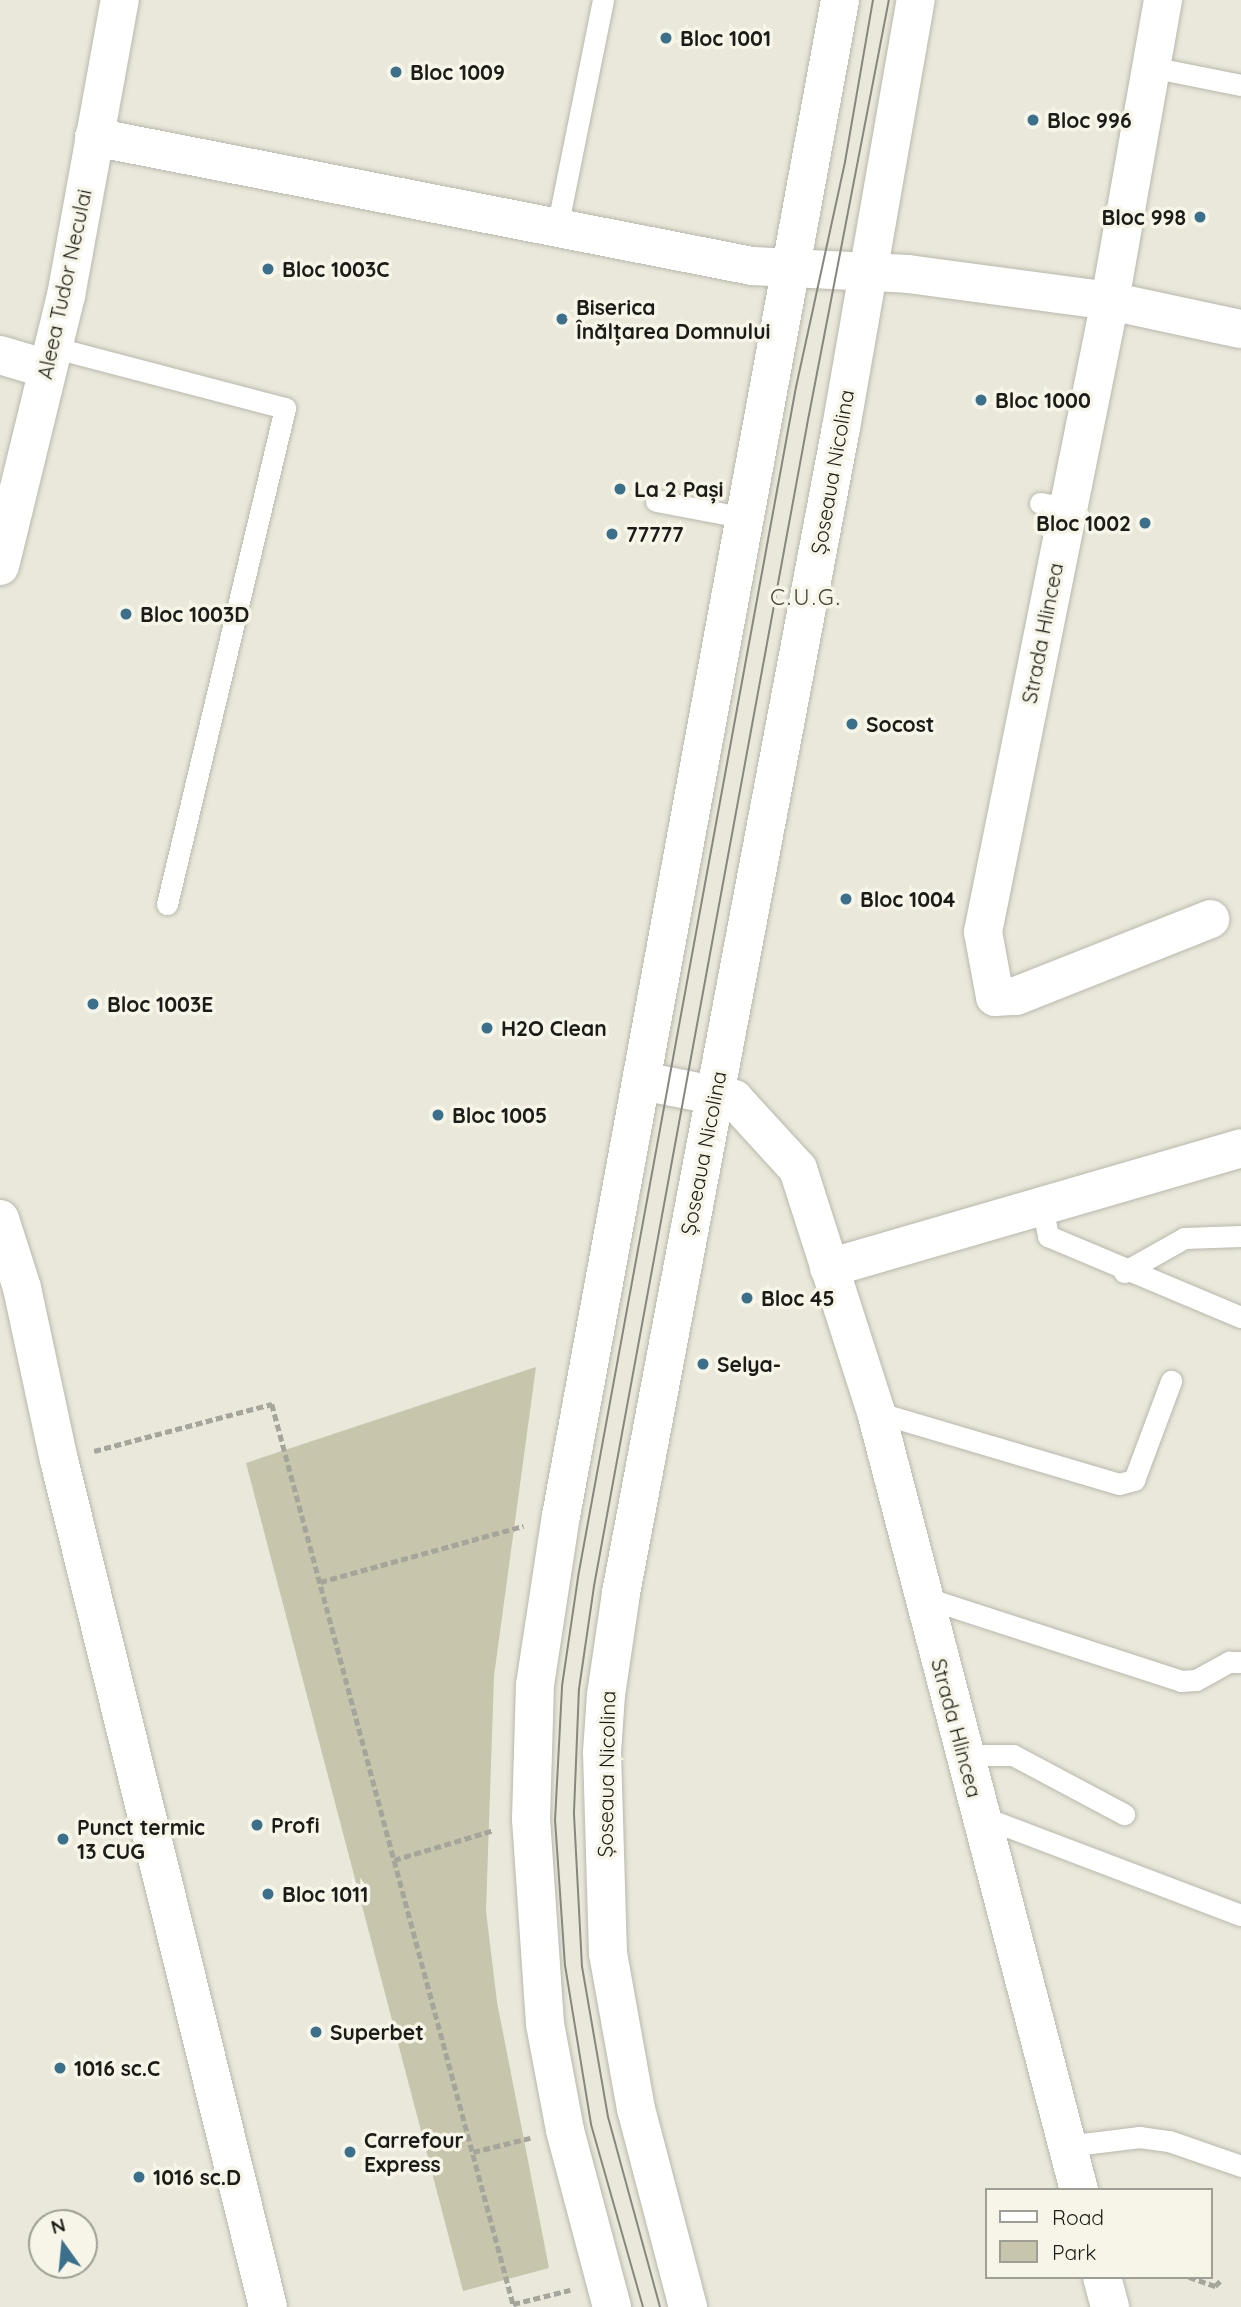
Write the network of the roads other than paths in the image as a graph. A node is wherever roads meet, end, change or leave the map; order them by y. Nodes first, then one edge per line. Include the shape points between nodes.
1 (120, 0) edge
2 (603, 0) edge
3 (840, 0) edge
4 (916, 0) edge
5 (1163, 0) edge
6 (1151, 67) junction
7 (1241, 85) edge
8 (94, 137) junction
9 (557, 228) junction
10 (791, 266) junction
11 (869, 270) junction
12 (1110, 301) junction
13 (1241, 329) edge
14 (0, 355) edge
15 (50, 358) junction
16 (656, 501) dead end
17 (746, 518) junction
18 (0, 566) edge
19 (167, 904) dead end
20 (1210, 919) dead end
21 (642, 1082) junction
22 (714, 1095) junction
23 (1241, 1148) edge
24 (1041, 1207) junction
25 (0, 1219) edge
26 (1241, 1236) edge
27 (829, 1268) junction
28 (1124, 1272) junction
29 (1241, 1317) edge
30 (1171, 1381) dead end
31 (876, 1412) junction
32 (923, 1597) junction
33 (1241, 1662) edge
34 (964, 1755) junction
35 (1124, 1814) dead end
36 (980, 1816) junction
37 (1241, 1915) edge
38 (1068, 2146) junction
39 (1241, 2166) edge
40 (1078, 2188) edge
41 (1103, 2279) edge
42 (608, 2294) edge
43 (268, 2307) edge
44 (688, 2307) edge
45 (1110, 2307) edge

1 - 8 street, Aleea Tudor Neculai
2 - 9 lane
3 - 10 street
4 - 11 street, Șoseaua Nicolina
5 - 6 street, Strada Hlincea
6 - 7 lane
6 - 12 street, Strada Hlincea
8 - 9 street
8 - 15 street, Aleea Tudor Neculai
9 - 10 street via 752,266
10 - 11 street
10 - 17 street
11 - 12 street
11 - 22 street, Șoseaua Nicolina
12 - 13 street
12 - 20 street, Strada Hlincea via 1054,505 983,932 995,998 1016,996
14 - 15 street
15 - 18 street, Aleea Tudor Neculai
15 - 19 lane via 285,408
16 - 17 lane
17 - 21 street
21 - 22 street, Strada Hlincea
21 - 42 street via 561,1516 535,1685 531,1819 537,1963 565,2130
22 - 27 street, Strada Hlincea via 734,1099 798,1170
22 - 44 street, Șoseaua Nicolina via 621,1593 602,1752 605,1912 619,2032
23 - 24 street
24 - 27 street
24 - 28 lane via 1048,1236
25 - 43 street via 22,1288 59,1460
26 - 28 lane via 1184,1238
27 - 31 street, Strada Hlincea
28 - 29 lane
30 - 31 lane via 1134,1480 1119,1484
31 - 32 street, Strada Hlincea
32 - 33 lane via 1181,1681 1196,1680 1229,1662
32 - 34 street, Strada Hlincea
34 - 35 lane via 1013,1755
34 - 36 street, Strada Hlincea
36 - 37 lane
36 - 38 street, Strada Hlincea
38 - 39 lane via 1139,2137 1169,2141
38 - 40 street, Strada Hlincea
41 - 45 street

